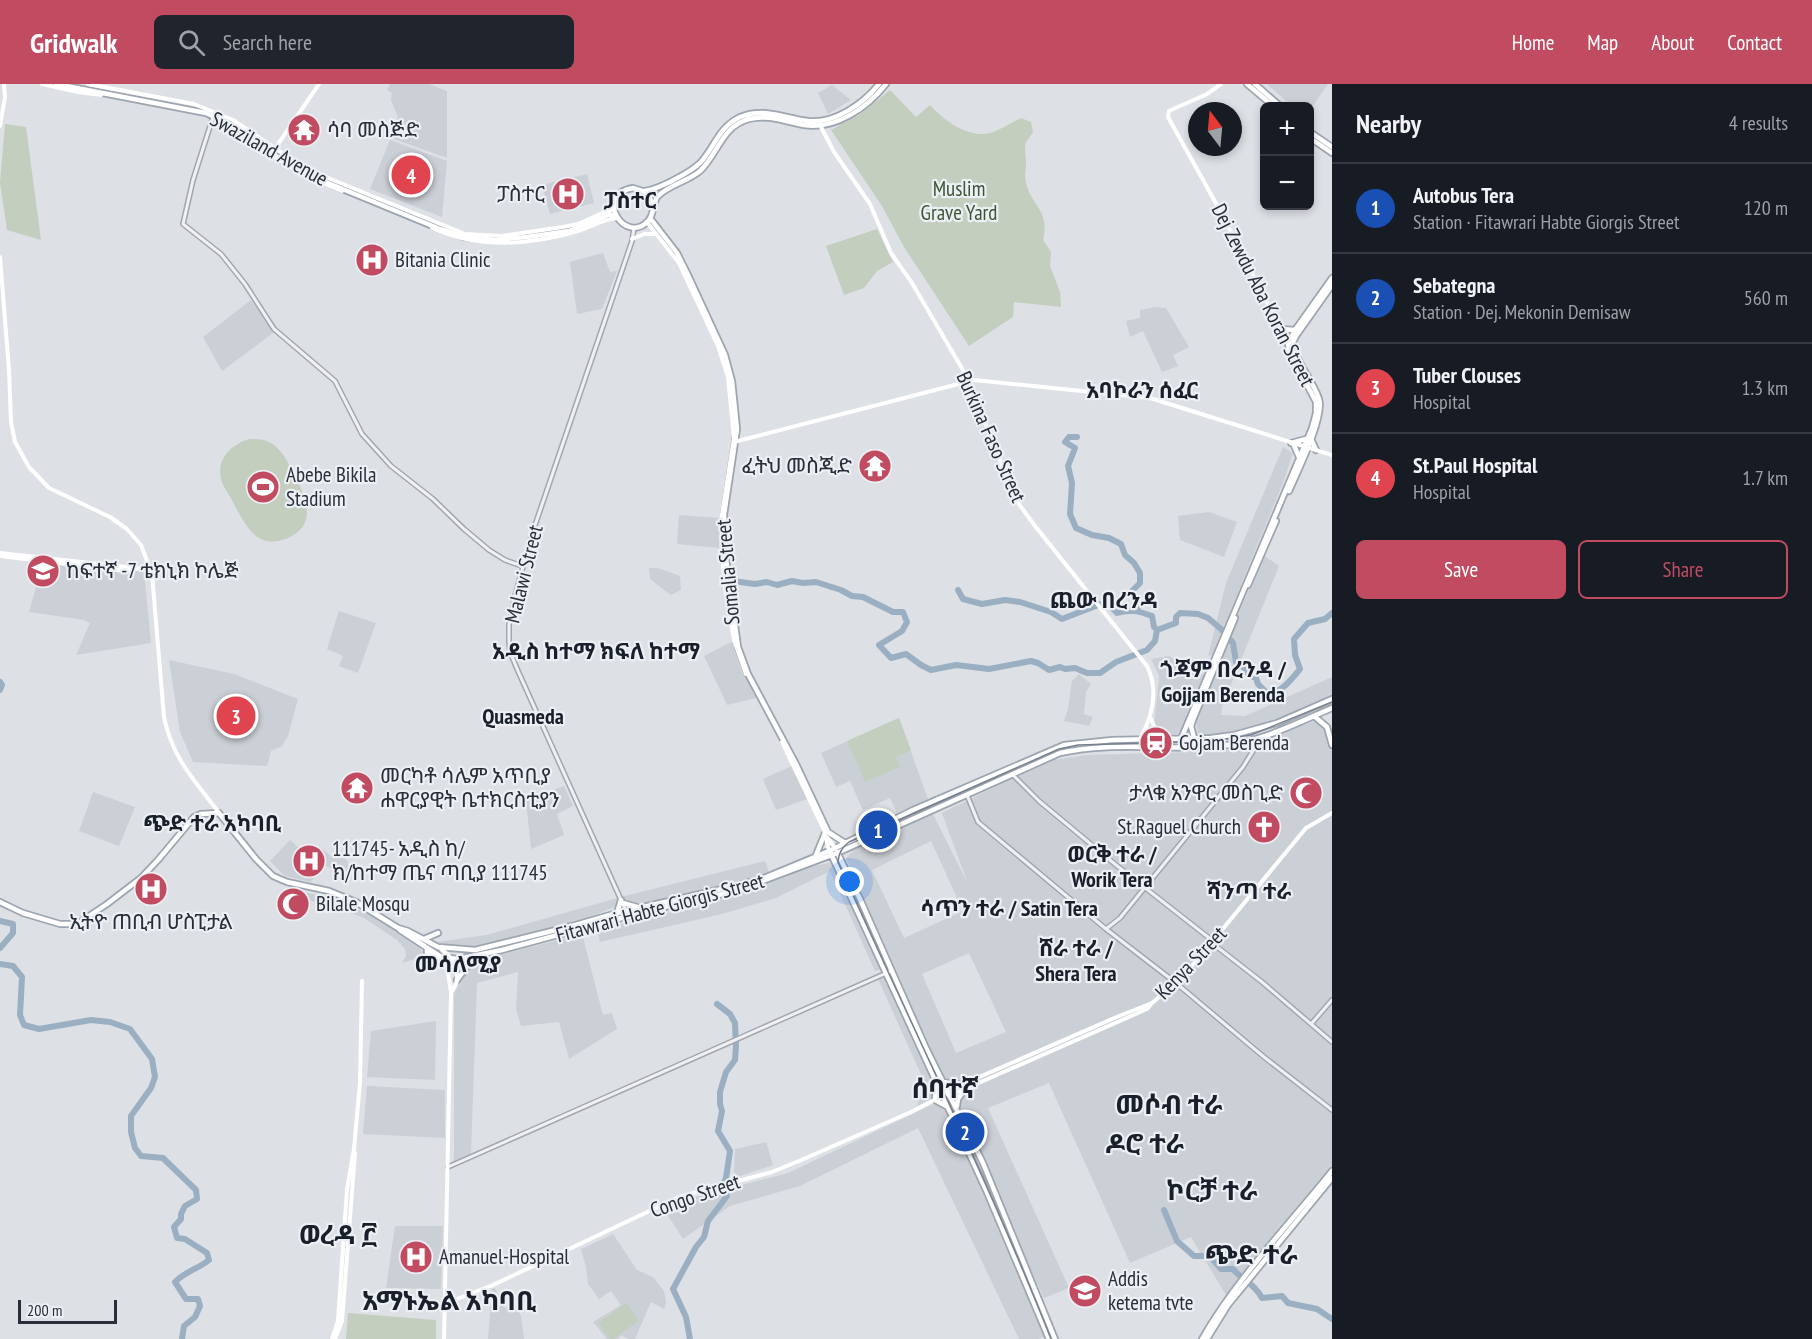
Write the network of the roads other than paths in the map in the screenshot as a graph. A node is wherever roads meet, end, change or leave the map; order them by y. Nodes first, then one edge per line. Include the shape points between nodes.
1 (4, 84) edge
2 (42, 84) edge
3 (56, 84) edge
4 (65, 84) edge
5 (88, 84) edge
6 (319, 84) edge
7 (879, 84) edge
8 (886, 84) edge
9 (1221, 84) edge
10 (1254, 86) edge
11 (1269, 102) edge
12 (1275, 102) edge
13 (213, 116) junction
14 (820, 124) junction
15 (0, 126) edge
16 (1314, 135) edge
17 (1314, 141) edge
18 (1332, 147) edge
19 (273, 151) junction
20 (1332, 153) edge
21 (644, 190) junction
22 (614, 206) junction
23 (654, 208) junction
24 (616, 217) junction
25 (649, 220) junction
26 (634, 227) junction
27 (657, 234) junction
28 (632, 239) junction
29 (0, 257) edge
30 (1332, 278) edge
31 (1332, 285) edge
32 (1281, 329) junction
33 (1295, 330) junction
34 (1291, 343) junction
35 (969, 381) junction
36 (1309, 439) junction
37 (735, 442) junction
38 (1292, 443) junction
39 (1305, 446) junction
40 (1314, 450) junction
41 (1332, 455) edge
42 (1301, 456) junction
43 (0, 554) edge
44 (150, 566) junction
45 (522, 566) junction
46 (1211, 668) junction
47 (1332, 699) edge
48 (1332, 708) edge
49 (1314, 716) junction
50 (1151, 719) junction
51 (1194, 738) junction
52 (1261, 738) junction
53 (1140, 739) junction
54 (1181, 739) junction
55 (1160, 740) junction
56 (1332, 745) edge
57 (1012, 774) junction
58 (967, 793) junction
59 (219, 813) junction
60 (1332, 813) edge
61 (825, 834) junction
62 (845, 846) junction
63 (833, 852) junction
64 (816, 856) junction
65 (822, 858) junction
66 (842, 863) junction
67 (837, 867) junction
68 (1145, 888) junction
69 (622, 901) junction
70 (0, 902) edge
71 (642, 908) junction
72 (618, 913) junction
73 (626, 914) junction
74 (398, 928) junction
75 (1106, 929) junction
76 (438, 933) dead end
77 (424, 939) junction
78 (1213, 942) junction
79 (438, 947) junction
80 (428, 949) junction
81 (475, 953) junction
82 (453, 959) junction
83 (427, 964) dead end
84 (889, 972) junction
85 (457, 980) junction
86 (1176, 983) junction
87 (452, 992) junction
88 (1332, 1000) edge
89 (1312, 1023) junction
90 (1332, 1042) edge
91 (943, 1082) junction
92 (964, 1087) junction
93 (949, 1094) junction
94 (939, 1098) junction
95 (948, 1107) junction
96 (957, 1109) junction
97 (1332, 1110) edge
98 (354, 1149) junction
99 (356, 1157) junction
100 (448, 1167) junction
101 (1332, 1172) edge
102 (1332, 1178) edge
103 (1262, 1259) junction
104 (1242, 1284) junction
105 (444, 1304) junction
106 (333, 1339) edge
107 (444, 1339) edge
108 (1049, 1339) edge
109 (1055, 1339) edge
110 (1202, 1339) edge
111 (1207, 1339) edge

1 - 15 main road
2 - 13 main road
3 - 13 main road, Swaziland Avenue
4 - 13 main road, Swaziland Avenue via 196,107
5 - 19 main road via 204,107 233,120
6 - 19 main road
7 - 14 main road via 846,111
8 - 14 main road via 849,115 831,124
9 - 32 main road, Dej Zewdu Aba Koran Street via 1167,115
10 - 11 main road
10 - 12 main road
13 - 19 main road, Swaziland Avenue via 240,127
13 - 24 main road via 303,175 465,240 494,243 540,239
13 - 45 street via 183,224 221,254 274,329 335,381 362,434 391,466 482,544
14 - 21 main road via 766,112 741,117 723,128 695,167 660,187
14 - 23 main road via 768,118 742,122 727,133 702,169 660,194
14 - 35 main road, Burkina Faso Street via 870,204 888,248
16 - 18 main road
17 - 20 main road
19 - 22 main road, Swaziland Avenue via 321,179 472,237 505,238 568,229 589,223
19 - 24 main road, Swaziland Avenue via 313,177 464,237 496,240 536,236 577,229 608,215
21 - 22 main road via 627,189 618,195
21 - 23 main road
22 - 24 main road
23 - 25 main road
24 - 26 main road
25 - 26 main road
25 - 27 main road, Somalia Street
25 - 37 main road via 677,253 725,355 732,381
26 - 28 street, Malawi Street
27 - 28 main road
27 - 37 main road, Somalia Street via 678,263 723,360
28 - 45 street, Malawi Street
29 - 44 main road via 11,422 17,448 49,488 127,529 138,541
30 - 33 main road
31 - 34 main road
32 - 33 main road
32 - 34 main road, Dej Zewdu Aba Koran Street
33 - 34 main road
34 - 36 main road, Dej Zewdu Aba Koran Street via 1289,349 1316,402
35 - 37 main road
35 - 38 main road via 1150,398
35 - 50 main road, Burkina Faso Street via 1016,500 1148,668 1153,680
36 - 38 main road
36 - 39 main road, Dej Zewdu Aba Koran Street
36 - 40 main road
37 - 61 main road, Somalia Street via 722,515 724,578 734,640 746,674
37 - 62 main road via 724,515 738,647 828,832
38 - 39 main road
38 - 42 main road
39 - 40 main road
39 - 42 main road, Dej Zewdu Aba Koran Street
40 - 41 main road
40 - 42 main road
42 - 46 main road, Dej Zewdu Aba Koran Street
43 - 44 main road via 136,568
44 - 59 main road via 167,732 179,760
45 - 69 street, Malawi Street via 509,625 510,652
46 - 51 main road, Dej Zewdu Aba Koran Street via 1192,722
46 - 54 main road, Dej Zewdu Aba Koran Street
47 - 51 main road via 1251,731
48 - 49 main road, Fitawrari Habte Giorgis Street
49 - 52 main road, Fitawrari Habte Giorgis Street
49 - 56 main road via 1327,727
50 - 53 main road, Burkina Faso Street
50 - 55 main road
51 - 54 main road
52 - 57 main road, Fitawrari Habte Giorgis Street via 1206,747 1075,750
52 - 68 street via 1243,767
53 - 55 main road
53 - 62 main road via 1064,745 1011,766
54 - 55 main road
57 - 58 main road, Fitawrari Habte Giorgis Street
57 - 68 street
58 - 62 main road, Fitawrari Habte Giorgis Street
58 - 75 street via 978,822
59 - 70 main road via 194,817 141,878 77,924 60,924
59 - 74 main road via 273,876 356,902
60 - 78 main road, Kenya Street via 1306,828
61 - 63 main road, Somalia Street
61 - 64 main road
62 - 63 main road, Fitawrari Habte Giorgis Street
62 - 66 main road
63 - 64 main road
63 - 65 main road, Fitawrari Habte Giorgis Street
63 - 66 main road
63 - 67 main road
64 - 71 main road via 756,880
65 - 67 main road
65 - 73 main road, Fitawrari Habte Giorgis Street via 749,888
66 - 84 main road
67 - 84 main road
68 - 75 street
68 - 78 street
69 - 71 main road
69 - 72 main road
69 - 73 street, Malawi Street
71 - 73 main road
72 - 73 main road
72 - 81 main road
73 - 81 main road, Fitawrari Habte Giorgis Street
74 - 77 main road
74 - 80 main road, Fitawrari Habte Giorgis Street
75 - 86 street
76 - 77 main road
77 - 79 main road
78 - 86 main road, Kenya Street
78 - 89 street
79 - 81 main road
79 - 82 main road
80 - 82 main road, Fitawrari Habte Giorgis Street
80 - 83 main road
80 - 87 main road via 443,961
81 - 82 main road, Fitawrari Habte Giorgis Street
81 - 85 main road
82 - 85 main road
84 - 91 main road
84 - 94 main road
84 - 100 street
85 - 87 main road
86 - 92 main road, Kenya Street via 1147,1009
86 - 97 street
87 - 100 main road
88 - 89 street
89 - 90 street
91 - 92 main road
91 - 93 main road
92 - 93 main road, Congo Street
92 - 96 main road
93 - 94 main road, Congo Street
93 - 96 main road
94 - 95 main road
94 - 95 main road
94 - 105 main road, Congo Street via 778,1170 666,1203
95 - 108 main road
96 - 109 main road via 988,1174
98 - 99 main road
98 - 99 main road via 363,980 363,1072
98 - 106 main road
99 - 106 main road via 342,1321
100 - 105 main road
101 - 103 main road
102 - 103 main road
103 - 104 main road
104 - 110 main road via 1220,1309
104 - 111 main road
105 - 107 main road

